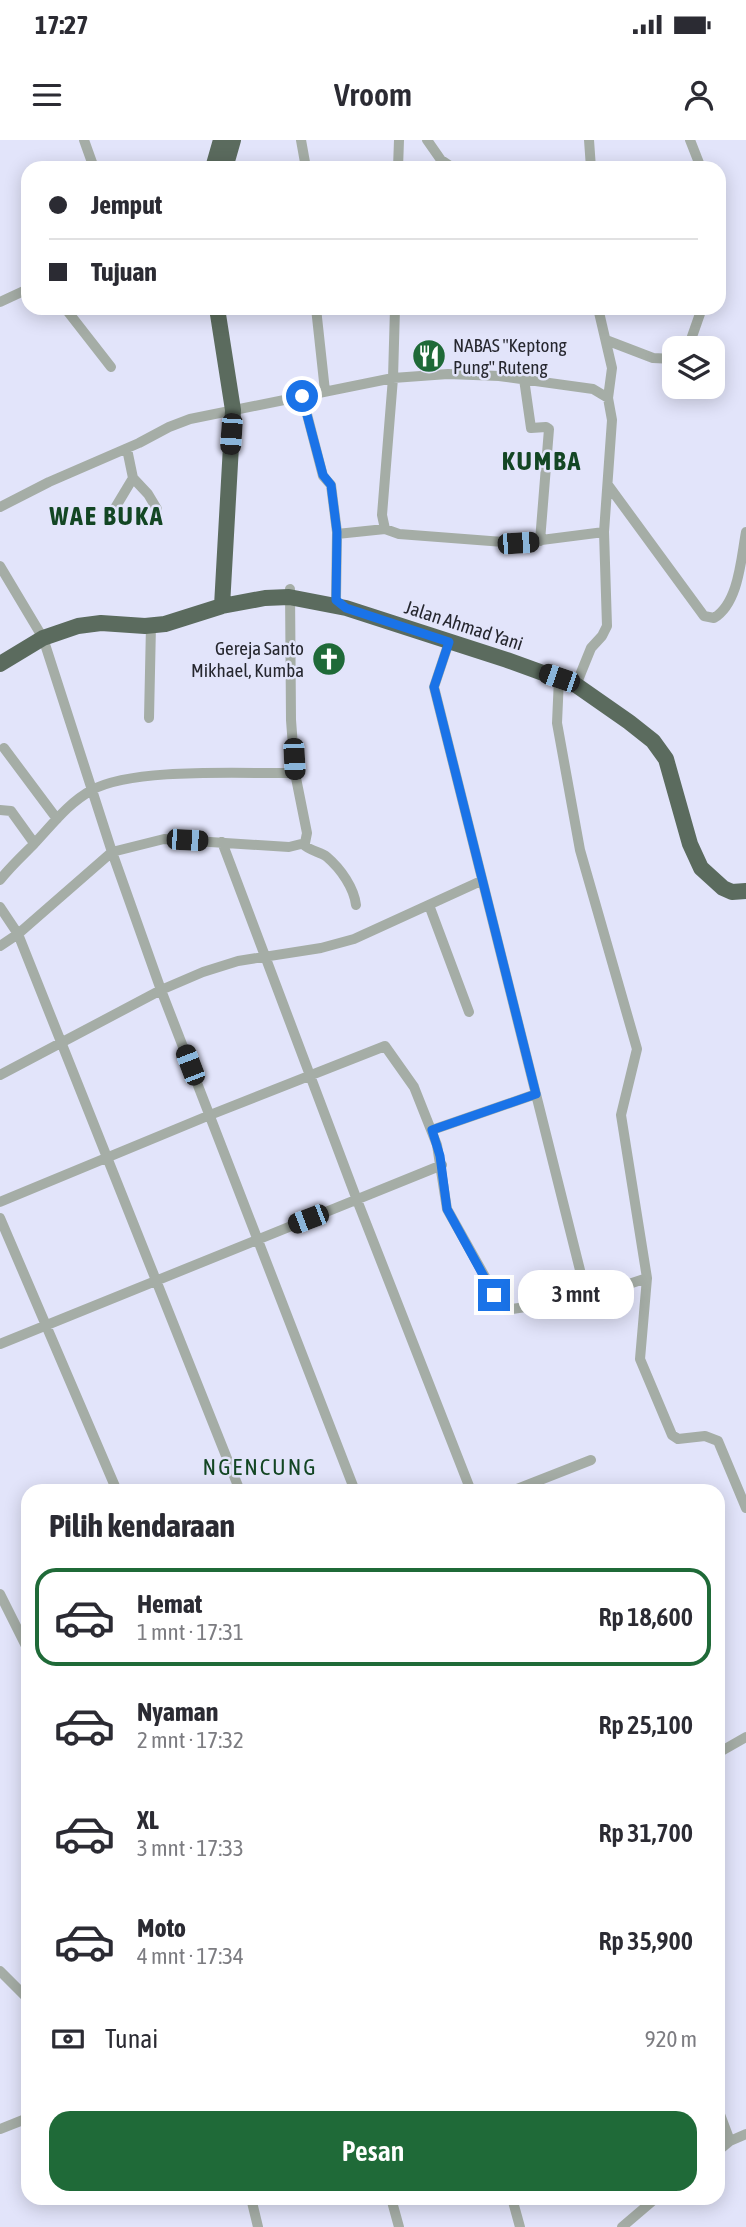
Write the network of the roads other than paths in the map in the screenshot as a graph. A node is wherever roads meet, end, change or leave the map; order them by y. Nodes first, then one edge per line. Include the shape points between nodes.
1 (84, 140) edge
2 (220, 140) edge
3 (233, 140) edge
4 (301, 140) edge
5 (398, 140) edge
6 (427, 140) edge
7 (589, 140) edge
8 (690, 140) edge
9 (92, 161) edge
10 (215, 161) edge
11 (227, 161) edge
12 (305, 161) edge
13 (398, 161) edge
14 (442, 161) edge
15 (591, 161) edge
16 (698, 161) edge
17 (21, 292) edge
18 (0, 302) edge
19 (70, 315) edge
20 (218, 315) edge
21 (317, 315) edge
22 (395, 315) edge
23 (600, 315) edge
24 (700, 315) edge
25 (692, 336) edge
26 (606, 340) junction
27 (662, 358) edge
28 (111, 367) dead end
29 (393, 378) junction
30 (524, 379) junction
31 (325, 391) junction
32 (302, 396) junction
33 (608, 398) junction
34 (233, 410) junction
35 (127, 449) junction
36 (133, 478) junction
37 (608, 485) junction
38 (0, 508) edge
39 (157, 509) dead end
40 (112, 513) dead end
41 (386, 529) junction
42 (604, 531) junction
43 (746, 532) edge
44 (337, 534) junction
45 (540, 541) junction
46 (0, 566) edge
47 (289, 593) junction
48 (221, 601) junction
49 (341, 604) junction
50 (147, 624) junction
51 (41, 634) junction
52 (449, 642) junction
53 (0, 652) edge
54 (0, 664) edge
55 (559, 678) junction
56 (576, 685) junction
57 (149, 718) dead end
58 (4, 748) dead end
59 (295, 773) junction
60 (92, 790) junction
61 (0, 810) edge
62 (57, 819) junction
63 (222, 842) junction
64 (34, 843) junction
65 (303, 844) junction
66 (112, 852) junction
67 (0, 880) edge
68 (481, 881) junction
69 (746, 891) edge
70 (356, 905) dead end
71 (429, 905) junction
72 (0, 907) edge
73 (18, 934) junction
74 (0, 946) edge
75 (264, 958) junction
76 (161, 990) junction
77 (469, 1012) dead end
78 (60, 1041) junction
79 (0, 1075) edge
80 (310, 1075) junction
81 (536, 1094) junction
82 (210, 1115) junction
83 (432, 1130) junction
84 (106, 1157) junction
85 (442, 1165) junction
86 (357, 1200) junction
87 (0, 1202) edge
88 (0, 1218) edge
89 (259, 1238) junction
90 (648, 1278) junction
91 (157, 1280) junction
92 (587, 1298) junction
93 (46, 1325) junction
94 (0, 1344) edge
95 (591, 1460) dead end
96 (114, 1484) edge
97 (237, 1484) edge
98 (352, 1484) edge
99 (468, 1484) edge
100 (539, 1484) edge
101 (746, 1508) edge
102 (0, 1594) edge
103 (21, 1636) edge
104 (745, 1741) edge
105 (725, 1750) edge
106 (0, 1971) edge
107 (21, 1991) edge
108 (21, 2121) edge
109 (725, 2128) edge
110 (0, 2130) edge
111 (746, 2134) edge
112 (730, 2141) junction
113 (725, 2145) edge
114 (253, 2205) edge
115 (393, 2205) edge
116 (514, 2205) edge
117 (644, 2205) edge
118 (258, 2227) edge
119 (399, 2227) edge
120 (520, 2227) edge
121 (622, 2227) edge

1 - 9 street
2 - 10 highway
3 - 11 highway
4 - 12 street
5 - 13 street
6 - 14 street
7 - 15 street
8 - 16 street
17 - 18 street
19 - 28 street
20 - 34 highway
21 - 31 street
22 - 29 street
23 - 26 street
24 - 25 street
26 - 27 street
26 - 33 street via 612,368
29 - 30 street via 475,374
29 - 31 street
29 - 41 street via 383,516
30 - 33 street via 593,389
30 - 45 street via 531,428 549,429
31 - 32 street
32 - 34 street
32 - 44 street via 323,475 331,485
33 - 37 street via 612,420
34 - 35 street via 190,419
34 - 48 highway
35 - 36 street
35 - 38 street
36 - 39 street
36 - 40 street
37 - 42 street
37 - 43 street via 704,616 714,618 722,613 734,589
41 - 44 street
41 - 45 street via 440,538
42 - 45 street
42 - 56 street via 607,626
44 - 49 street
46 - 51 street
47 - 48 highway, Jalan Ahmad Yani
47 - 49 highway, Jalan Ahmad Yani
47 - 59 street
48 - 50 highway, Jalan Ahmad Yani via 198,615
49 - 52 highway, Jalan Ahmad Yani
50 - 51 highway, Jalan Ahmad Yani via 114,616 75,617
50 - 57 street
51 - 53 highway, Jalan Ahmad Yani
51 - 54 highway, Jalan Ahmad Yani
51 - 60 street
52 - 55 highway, Jalan Ahmad Yani
52 - 68 street via 434,687
55 - 56 highway, Jalan Ahmad Yani
55 - 90 street via 557,723 580,850 637,1049 621,1115
56 - 69 highway, Jalan Ahmad Yani via 662,750 701,868 723,888
58 - 62 street
59 - 60 street via 134,778
59 - 65 street via 307,833
60 - 62 street
60 - 66 street
61 - 64 street via 11,811
62 - 64 street
63 - 65 street
63 - 66 street via 164,839
63 - 75 street
64 - 67 street
65 - 70 street via 329,859 353,890
66 - 73 street
66 - 76 street
68 - 71 street
68 - 81 street
71 - 75 street via 354,939
71 - 77 street
72 - 73 street
73 - 74 street
73 - 78 street
75 - 76 street via 238,961
75 - 80 street
76 - 78 street
76 - 82 street
78 - 79 street
78 - 84 street
80 - 82 street
80 - 83 street via 385,1046 409,1077
80 - 86 street
81 - 83 street
81 - 92 street
82 - 84 street
82 - 89 street
83 - 85 street
84 - 87 street
84 - 91 street
85 - 86 street
85 - 92 street via 447,1209 502,1307
86 - 89 street
86 - 99 street
88 - 93 street
89 - 91 street
89 - 98 street
90 - 92 street
90 - 101 street via 639,1353 642,1365 672,1435 678,1439 709,1436 720,1444
91 - 93 street
91 - 97 street
93 - 94 street
93 - 96 street
95 - 100 street
102 - 103 street
104 - 105 street
106 - 107 street
108 - 110 street
109 - 112 street
111 - 112 street
112 - 113 street
114 - 118 street
115 - 119 street
116 - 120 street
117 - 121 street

